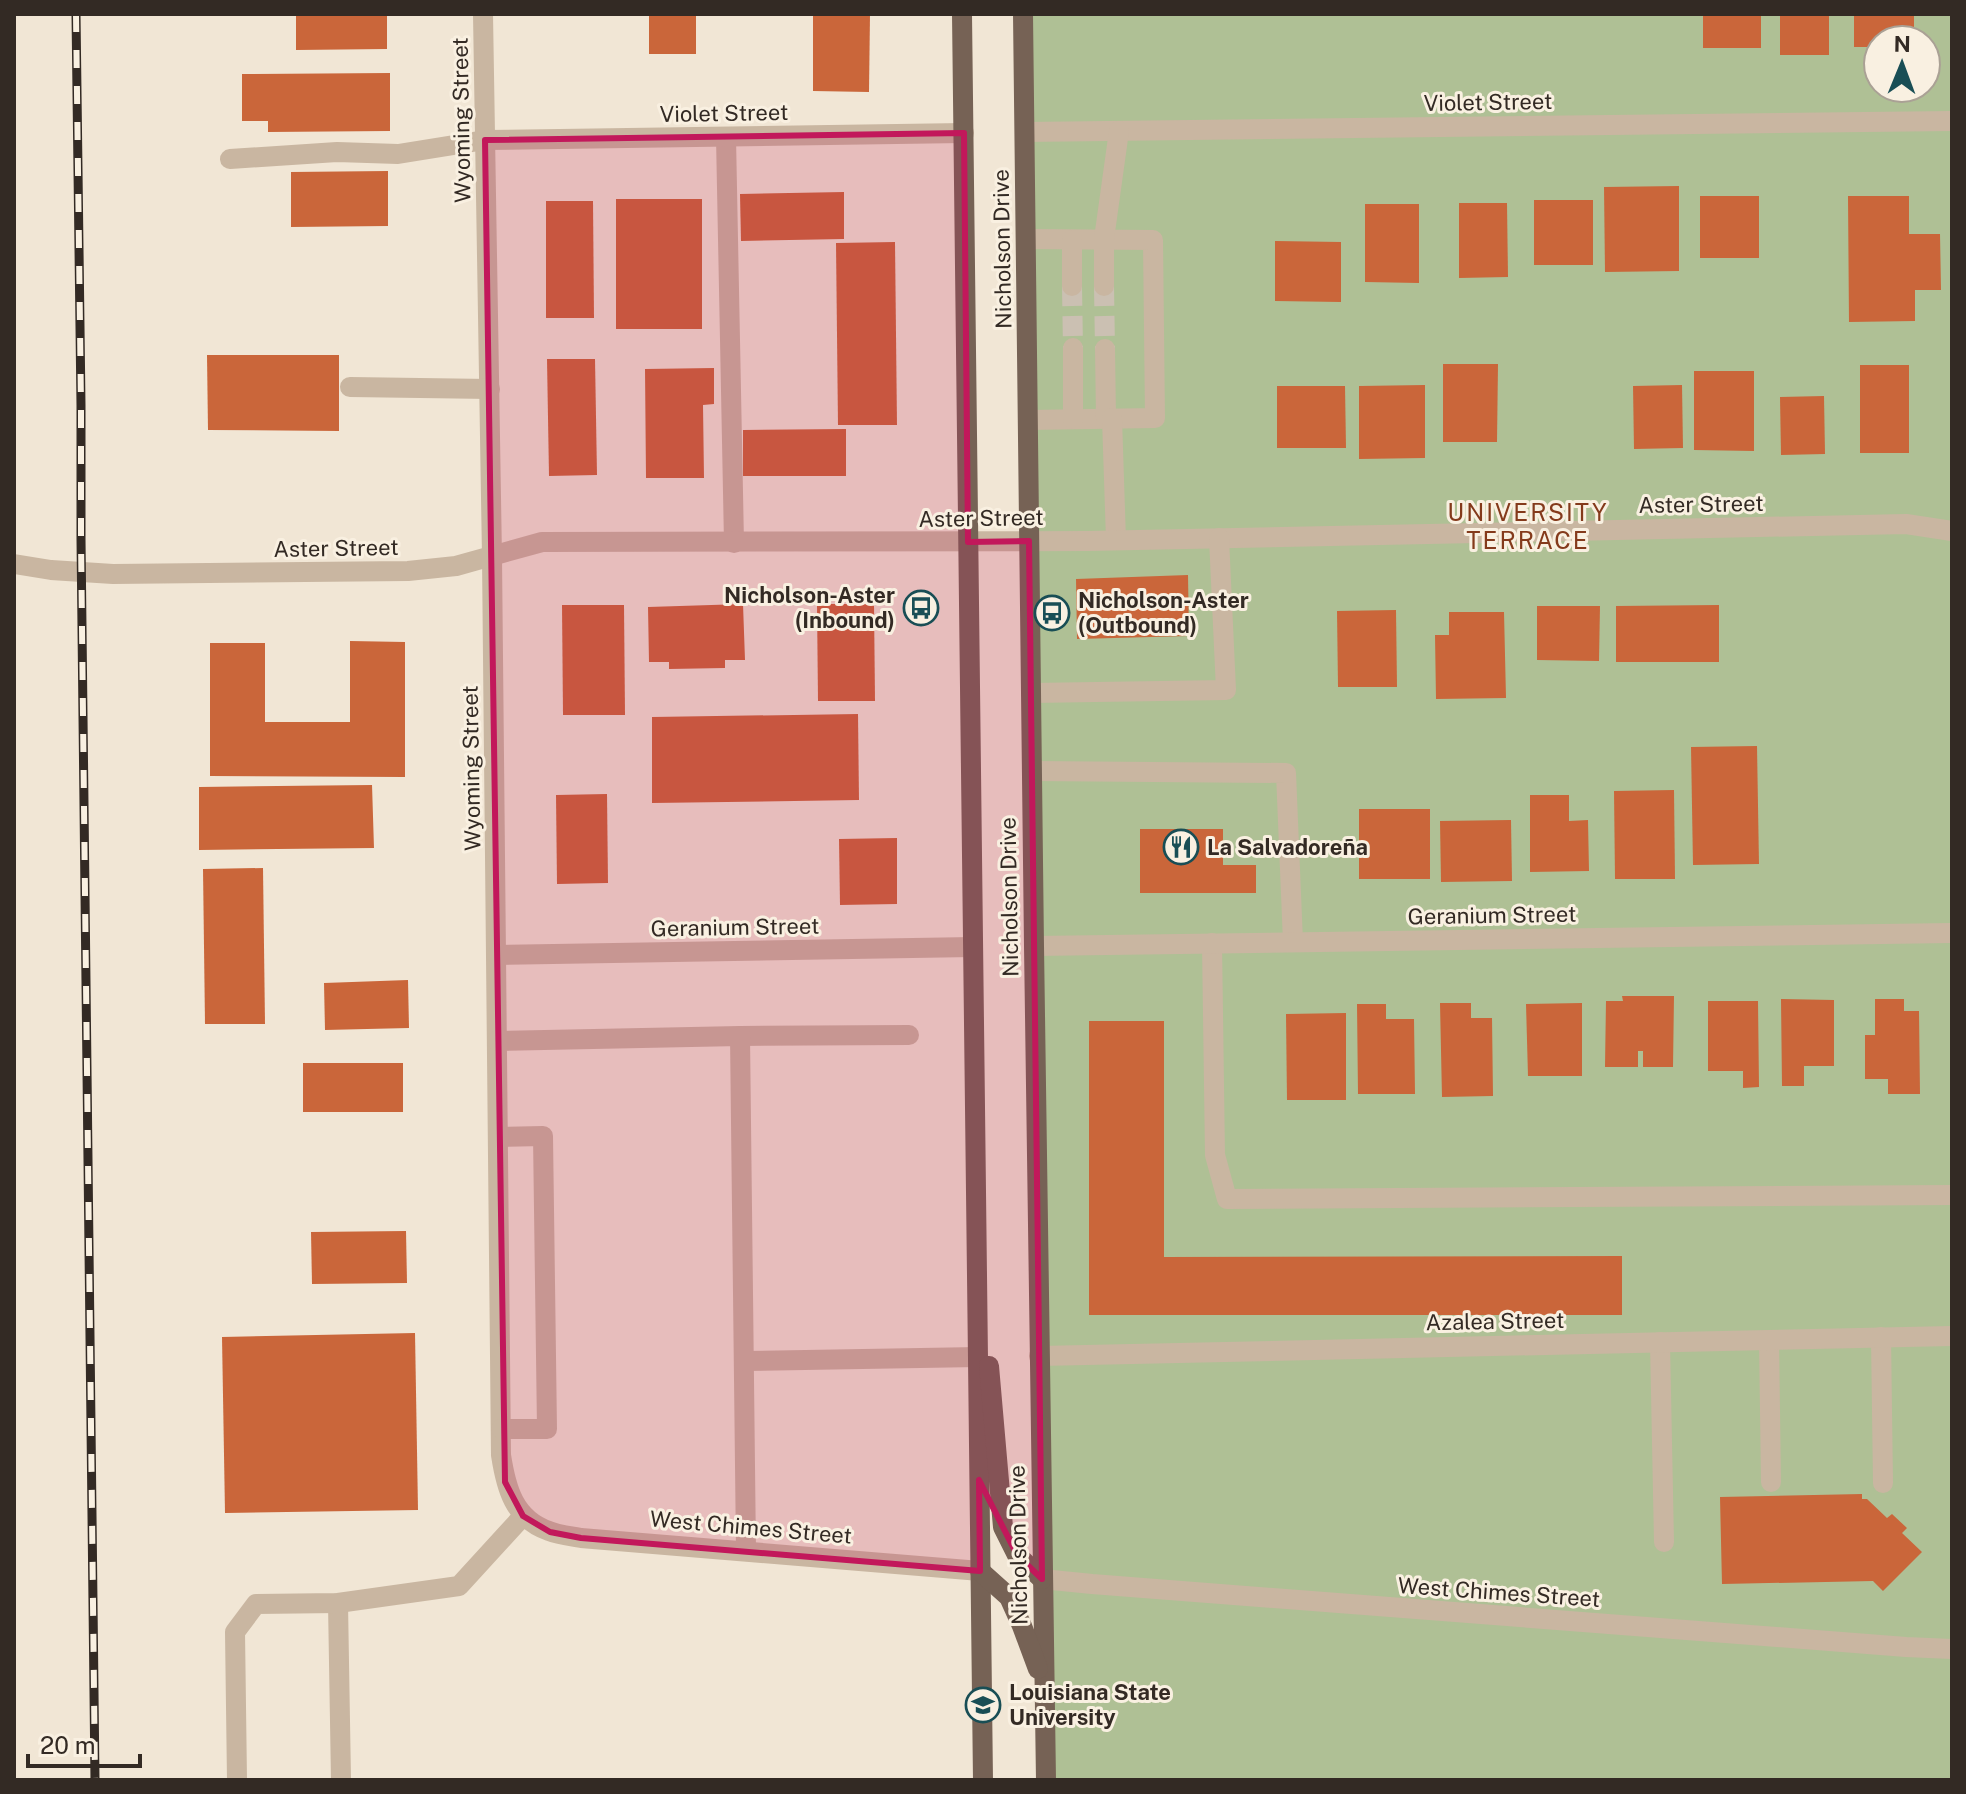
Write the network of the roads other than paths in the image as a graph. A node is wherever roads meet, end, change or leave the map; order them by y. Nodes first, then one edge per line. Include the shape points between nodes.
1 (483, 14) edge
2 (962, 14) edge
3 (1023, 14) edge
4 (1952, 121) edge
5 (1119, 131) junction
6 (1025, 132) junction
7 (964, 133) junction
8 (726, 137) junction
9 (485, 140) junction
10 (230, 159) dead end
11 (1026, 239) junction
12 (1104, 239) junction
13 (1072, 240) junction
14 (1072, 286) tunnel mouth
15 (1104, 286) tunnel mouth
16 (1073, 348) tunnel mouth
17 (1105, 349) tunnel mouth
18 (350, 387) dead end
19 (490, 389) junction
20 (1109, 418) junction
21 (1073, 419) junction
22 (1028, 420) junction
23 (1952, 531) edge
24 (1219, 538) junction
25 (1116, 540) junction
26 (1029, 541) junction
27 (968, 542) junction
28 (734, 543) junction
29 (492, 557) junction
30 (14, 564) edge
31 (1031, 693) junction
32 (1032, 771) junction
33 (1952, 933) edge
34 (1293, 942) junction
35 (1212, 943) junction
36 (1034, 946) junction
37 (973, 947) junction
38 (497, 955) junction
39 (909, 1035) dead end
40 (740, 1036) junction
41 (497, 1041) junction
42 (498, 1137) junction
43 (1952, 1195) edge
44 (977, 1287) junction
45 (1952, 1336) edge
46 (1881, 1337) junction
47 (1769, 1340) junction
48 (1660, 1342) junction
49 (1039, 1356) junction
50 (978, 1357) junction
51 (744, 1361) junction
52 (501, 1429) junction
53 (1771, 1482) dead end
54 (1883, 1483) dead end
55 (523, 1516) junction
56 (1664, 1542) dead end
57 (746, 1551) junction
58 (980, 1571) junction
59 (1042, 1579) junction
60 (338, 1603) junction
61 (1952, 1649) edge
62 (1044, 1687) junction
63 (237, 1780) edge
64 (341, 1780) edge
65 (983, 1780) edge
66 (1046, 1780) edge

1 - 9 street, Wyoming Street
2 - 7 main road, Nicholson Drive
3 - 6 main road, Nicholson Drive
4 - 5 street, Violet Street
5 - 6 street, Violet Street
5 - 12 street
6 - 11 main road, Nicholson Drive
7 - 8 street, Violet Street
7 - 27 main road, Nicholson Drive
8 - 9 street, Violet Street
8 - 28 street
9 - 10 street, Violet Street via 398,154
9 - 19 street, Wyoming Street
11 - 13 street
11 - 22 main road, Nicholson Drive
12 - 13 street
12 - 15 street
12 - 20 street via 1153,240 1155,418
13 - 14 street
16 - 21 street
17 - 20 street
18 - 19 street
19 - 29 street, Wyoming Street
20 - 21 street
20 - 25 street
21 - 22 street
22 - 26 main road, Nicholson Drive
23 - 24 street, Aster Street via 1906,524
24 - 25 street, Aster Street
24 - 31 street via 1226,690
25 - 26 street, Aster Street
26 - 27 street, Aster Street
26 - 31 main road, Nicholson Drive
27 - 28 street, Aster Street
27 - 37 main road, Nicholson Drive
28 - 29 street, Aster Street via 542,542
29 - 30 street, Aster Street via 432,569 332,572 113,574
29 - 38 street, Wyoming Street
31 - 32 main road, Nicholson Drive
32 - 34 street via 1286,773
32 - 36 main road, Nicholson Drive
33 - 34 street, Geranium Street
34 - 35 street, Geranium Street
35 - 36 street, Geranium Street
35 - 43 street via 1215,1155 1227,1199
36 - 49 main road, Nicholson Drive
37 - 38 street, Geranium Street
37 - 44 main road, Nicholson Drive
38 - 41 street, Wyoming Street
39 - 40 street
40 - 41 street
40 - 51 street
41 - 42 street, Wyoming Street
42 - 52 street, Wyoming Street
42 - 52 street via 543,1136 547,1429
44 - 50 main road, Nicholson Drive
44 - 59 main road via 991,1376 1003,1527 1017,1555
45 - 46 street, Azalea Street
46 - 47 street, Azalea Street
46 - 54 street
47 - 48 street, Azalea Street
47 - 53 street
48 - 49 street, Azalea Street
48 - 56 street
49 - 59 main road, Nicholson Drive
50 - 51 street
50 - 58 main road, Nicholson Drive
51 - 57 street
52 - 55 street, Wyoming Street via 505,1482
55 - 57 street, West Chimes Street via 550,1532 581,1538
55 - 60 street via 459,1586
57 - 58 street, West Chimes Street
58 - 62 main road via 1009,1597
58 - 65 main road, Nicholson Drive
59 - 61 street, West Chimes Street
59 - 62 main road, Nicholson Drive
60 - 63 street via 256,1604 235,1632
60 - 64 street
62 - 66 main road, Nicholson Drive

